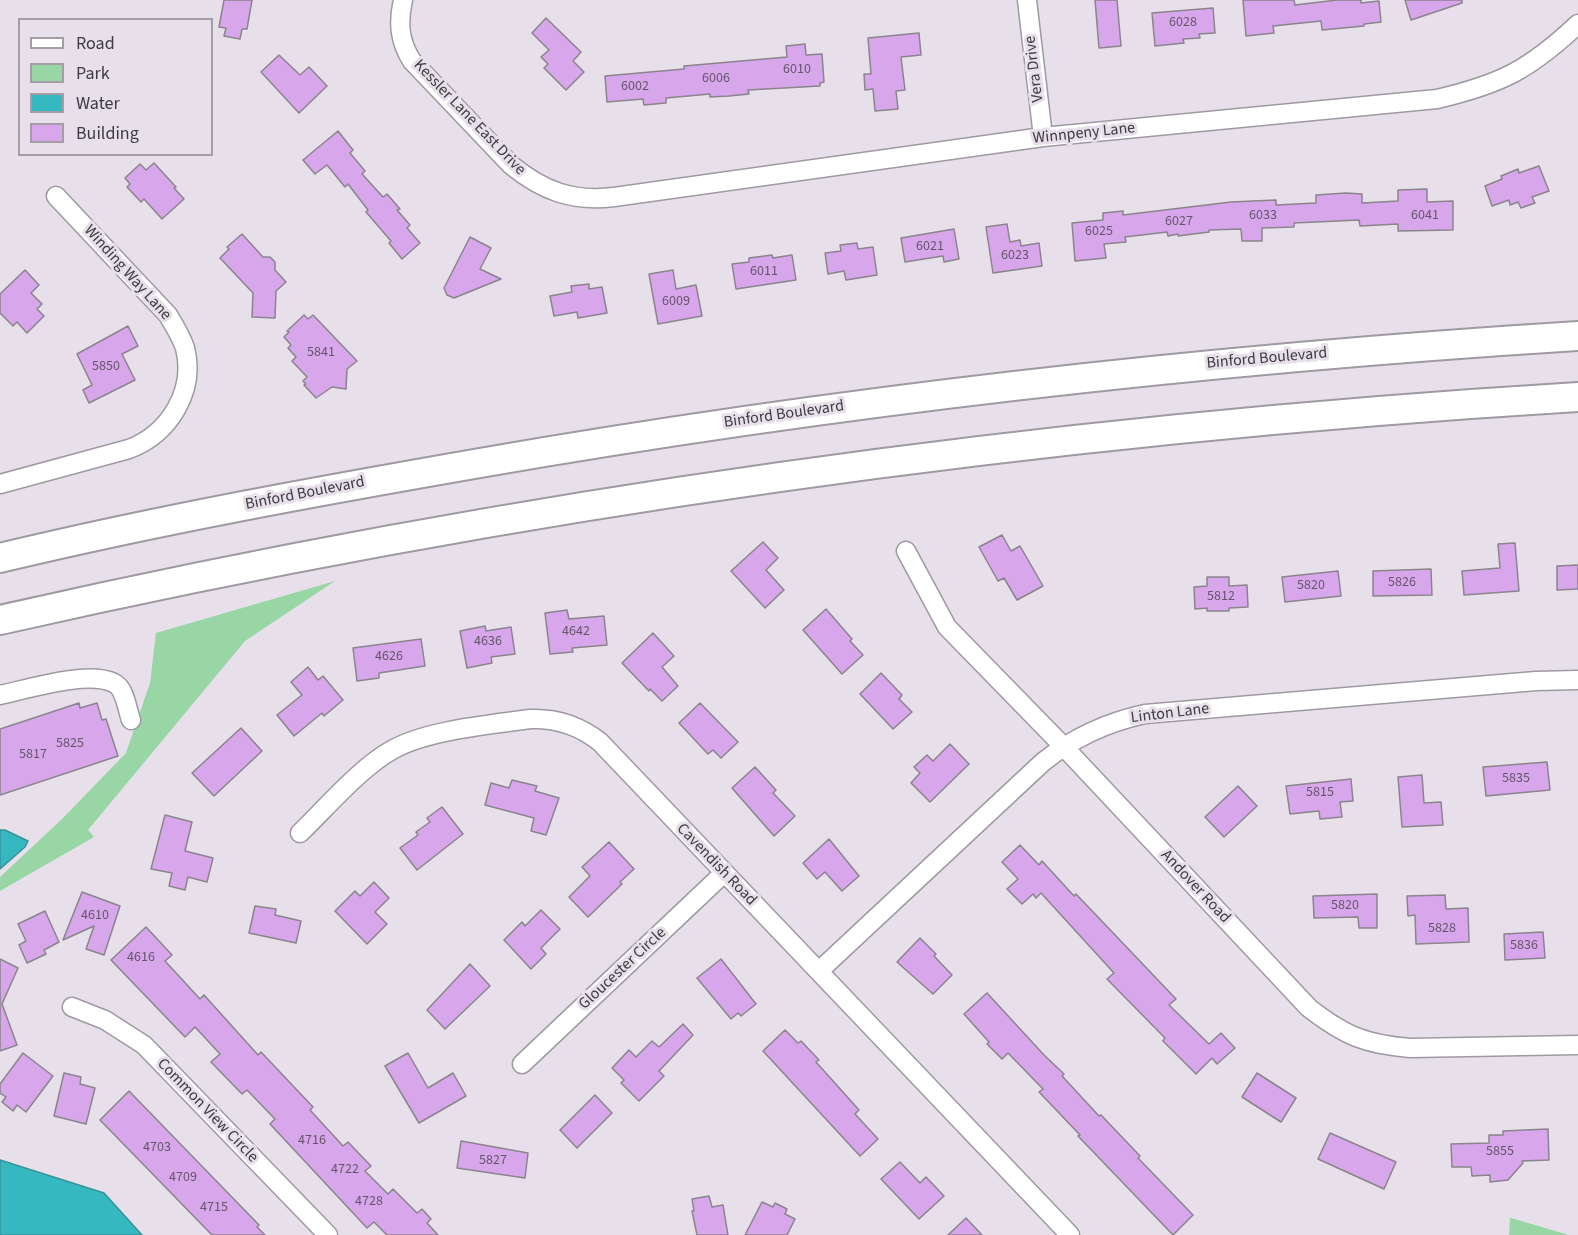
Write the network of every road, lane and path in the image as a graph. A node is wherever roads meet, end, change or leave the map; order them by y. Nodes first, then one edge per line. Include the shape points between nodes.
1 (1027, 0) edge
2 (402, 7) edge
3 (1578, 24) edge
4 (1043, 137) junction
5 (56, 196) dead end
6 (571, 196) joint
7 (1578, 336) edge
8 (1578, 397) edge
9 (0, 484) edge
10 (906, 550) dead end
11 (0, 558) edge
12 (0, 620) edge
13 (1578, 680) edge
14 (0, 695) edge
15 (131, 720) dead end
16 (1064, 747) junction
17 (300, 833) dead end
18 (724, 873) junction
19 (819, 971) junction
20 (72, 1007) dead end
21 (1578, 1046) edge
22 (522, 1064) dead end
23 (328, 1235) edge
24 (1070, 1235) edge

1 - 4 street, Vera Drive
2 - 6 street, Kessler Lane East Drive via 399,31 412,60 511,165 538,185
3 - 4 street, Winnpeny Lane via 1517,72 1454,96
4 - 6 street, Winnpeny Lane via 614,197
5 - 9 street, Winding Way Lane via 168,315 186,353 184,388 171,419 145,442
7 - 11 main road, Binford Boulevard via 1225,362 812,410 574,446 337,488
8 - 12 main road via 1192,428 736,484 392,541
10 - 16 street, Andover Road via 946,627
13 - 16 street, Linton Lane via 1145,714 1102,727
14 - 15 street via 81,678 95,679 114,683 122,691
16 - 19 street, Linton Lane
16 - 21 street, Andover Road via 1309,1008 1351,1037 1410,1048
17 - 18 street, Cavendish Road via 372,764 405,743 428,735 547,719 572,725 600,742
18 - 19 street, Cavendish Road
18 - 22 street, Gloucester Circle
19 - 24 street, Cavendish Road
20 - 23 street, Common View Circle via 105,1020 144,1045

